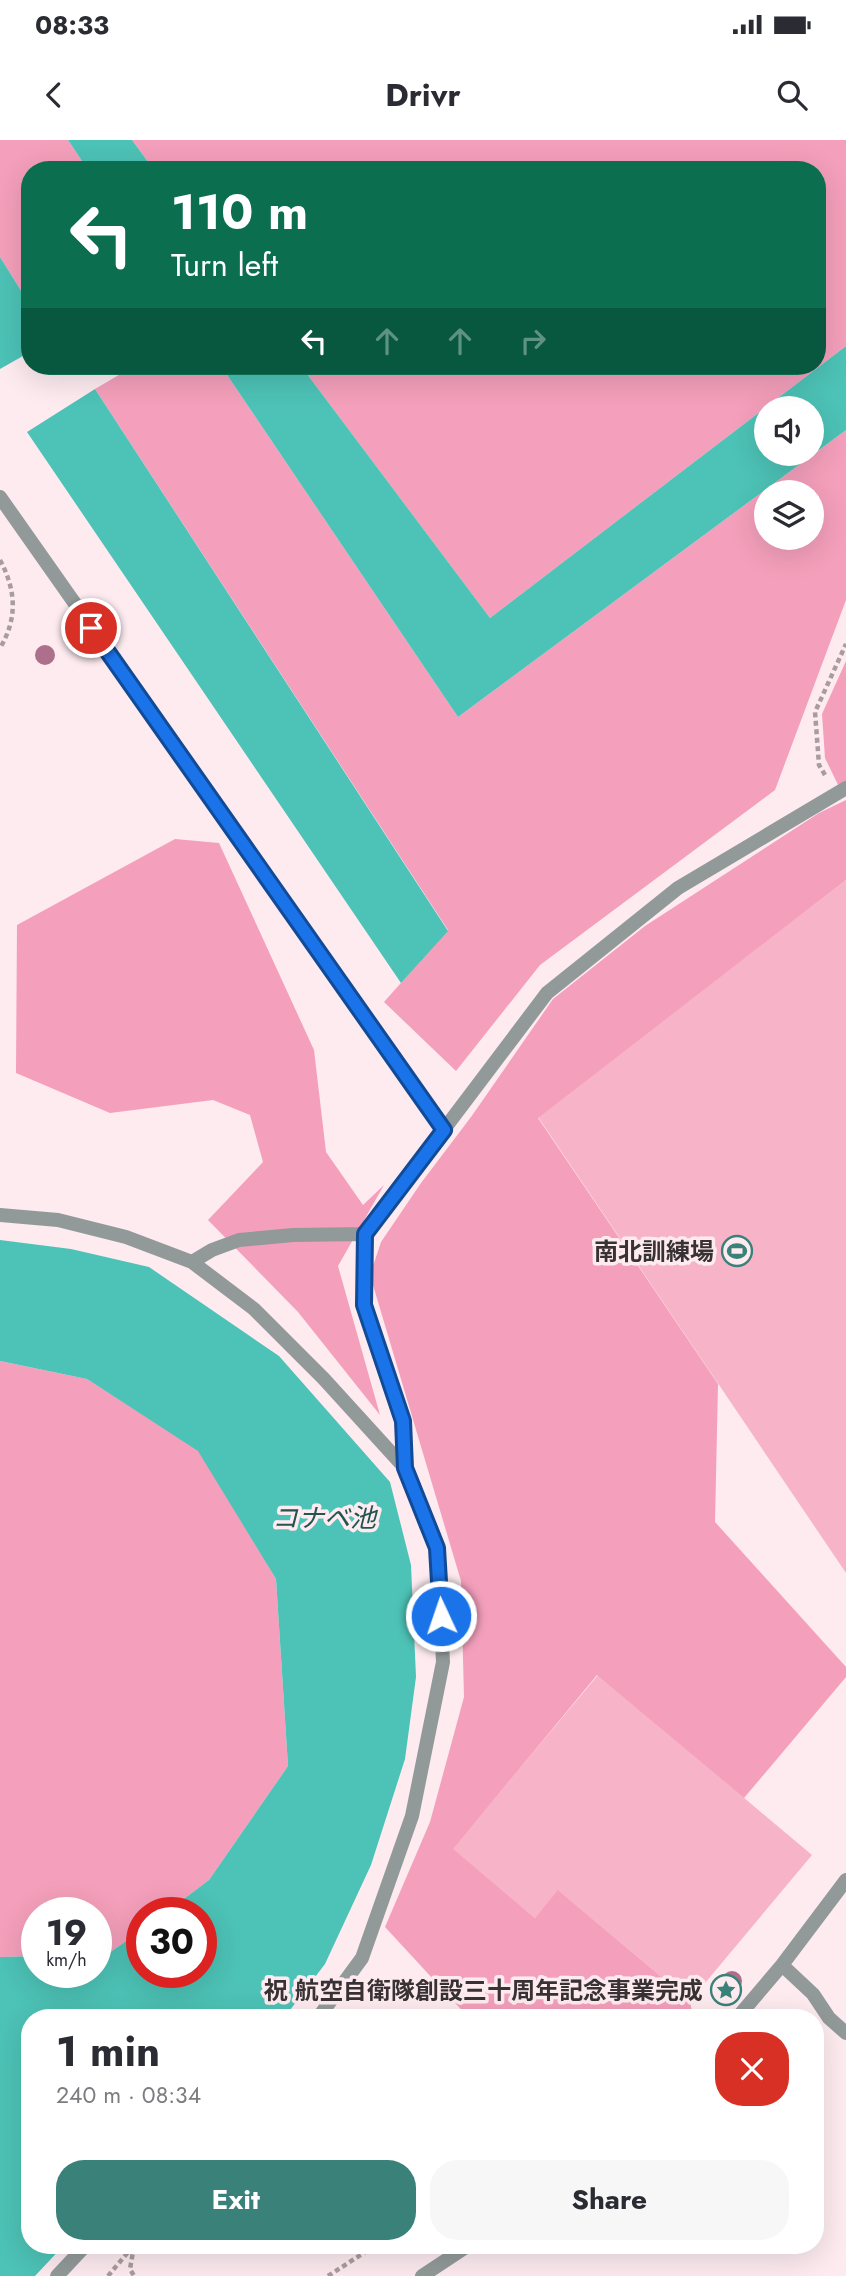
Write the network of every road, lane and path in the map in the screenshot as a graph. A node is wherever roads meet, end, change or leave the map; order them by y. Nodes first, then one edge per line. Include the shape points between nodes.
1 (0, 498) edge
2 (0, 560) edge
3 (846, 644) edge
4 (0, 648) edge
5 (841, 791) edge
6 (444, 1130) junction
7 (0, 1215) edge
8 (365, 1234) junction
9 (192, 1262) junction
10 (405, 1468) junction
11 (846, 1880) edge
12 (782, 1965) junction
13 (325, 2009) edge
14 (745, 2009) edge
15 (823, 2009) edge
16 (824, 2010) edge
17 (846, 2033) edge
18 (78, 2254) edge
19 (126, 2254) edge
20 (132, 2254) edge
21 (362, 2254) edge
22 (455, 2254) edge
23 (57, 2276) edge
24 (108, 2276) edge
25 (134, 2276) edge
26 (328, 2276) edge
27 (422, 2276) edge

1 - 6 street
2 - 4 path via 14,603
3 - 5 path via 815,712 819,765
5 - 6 street via 678,888 547,993
6 - 8 street
7 - 9 street via 58,1220 126,1237
8 - 9 street via 239,1240
8 - 10 street via 364,1305 403,1421
9 - 10 street via 254,1309
10 - 13 street via 437,1548 443,1662 412,1816 362,1958
11 - 12 street
12 - 14 street
12 - 15 street
16 - 17 street
18 - 23 street
19 - 24 path
20 - 25 path via 130,2269
21 - 26 path
22 - 27 street

